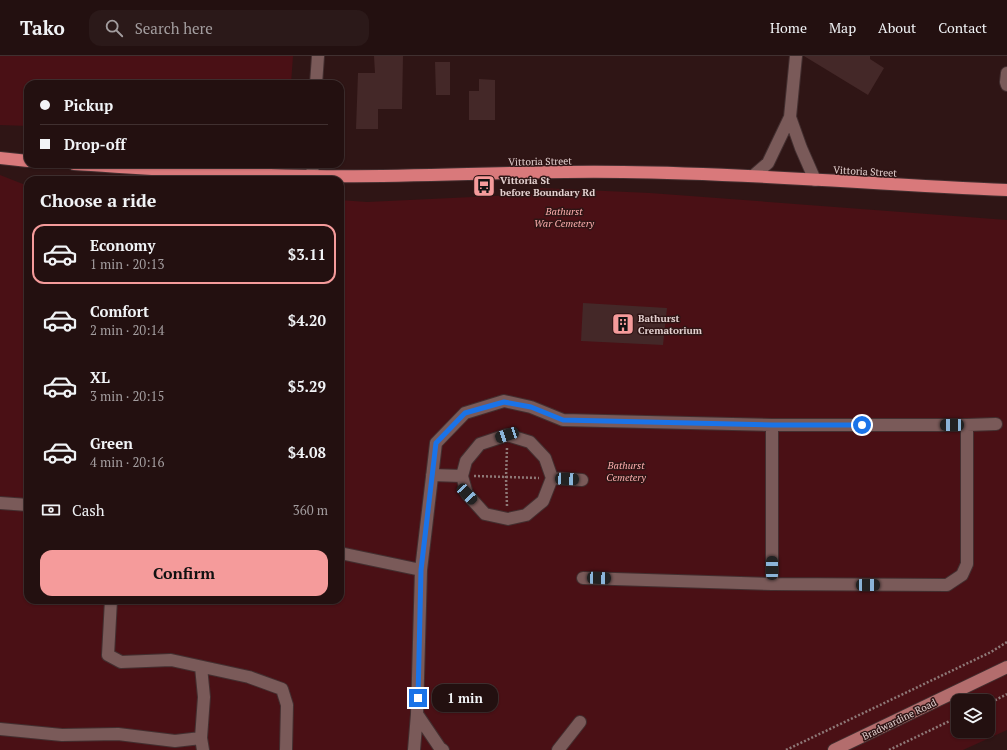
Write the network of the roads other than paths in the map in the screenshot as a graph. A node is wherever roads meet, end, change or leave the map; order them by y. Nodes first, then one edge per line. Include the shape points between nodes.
1 (318, 56) edge
2 (796, 56) edge
3 (1007, 73) edge
4 (316, 80) edge
5 (1007, 85) edge
6 (790, 117) junction
7 (0, 158) edge
8 (24, 161) edge
9 (134, 168) edge
10 (313, 168) edge
11 (312, 176) junction
12 (753, 176) junction
13 (815, 180) junction
14 (1007, 190) edge
15 (996, 424) dead end
16 (772, 425) junction
17 (967, 425) junction
18 (432, 475) junction
19 (462, 476) junction
20 (552, 478) junction
21 (582, 480) dead end
22 (0, 502) edge
23 (24, 505) edge
24 (344, 553) edge
25 (421, 570) junction
26 (583, 578) dead end
27 (772, 584) junction
28 (111, 604) edge
29 (201, 667) junction
30 (1007, 667) edge
31 (417, 714) junction
32 (580, 722) dead end
33 (0, 729) edge
34 (202, 744) edge
35 (286, 750) edge
36 (414, 750) edge
37 (443, 750) edge
38 (558, 750) edge
39 (834, 750) edge

1 - 4 street
2 - 6 street
3 - 5 street
6 - 12 street via 768,163
6 - 13 street
7 - 8 highway
9 - 11 highway, Vittoria Street
10 - 11 street
11 - 12 highway, Vittoria Street via 619,172
12 - 13 highway, Vittoria Street
13 - 14 highway, Vittoria Street
15 - 17 street
16 - 17 street
16 - 18 street via 563,420 531,407 504,402 465,413 436,443
16 - 27 street
17 - 27 street via 967,564 962,576 947,585
18 - 19 street
18 - 25 street
19 - 20 street via 466,461 480,444 507,435 530,442 545,458
19 - 20 street via 467,494 485,514 508,519 526,515 542,501
20 - 21 street
22 - 23 street
24 - 25 street
25 - 31 street
26 - 27 street
28 - 29 street via 108,655 121,662 171,660
29 - 34 street via 204,696
29 - 35 street via 249,677 282,689 287,705
30 - 39 main road, Bradwardine Road
31 - 36 street
31 - 37 street
32 - 38 street
33 - 34 street via 62,735 118,734

